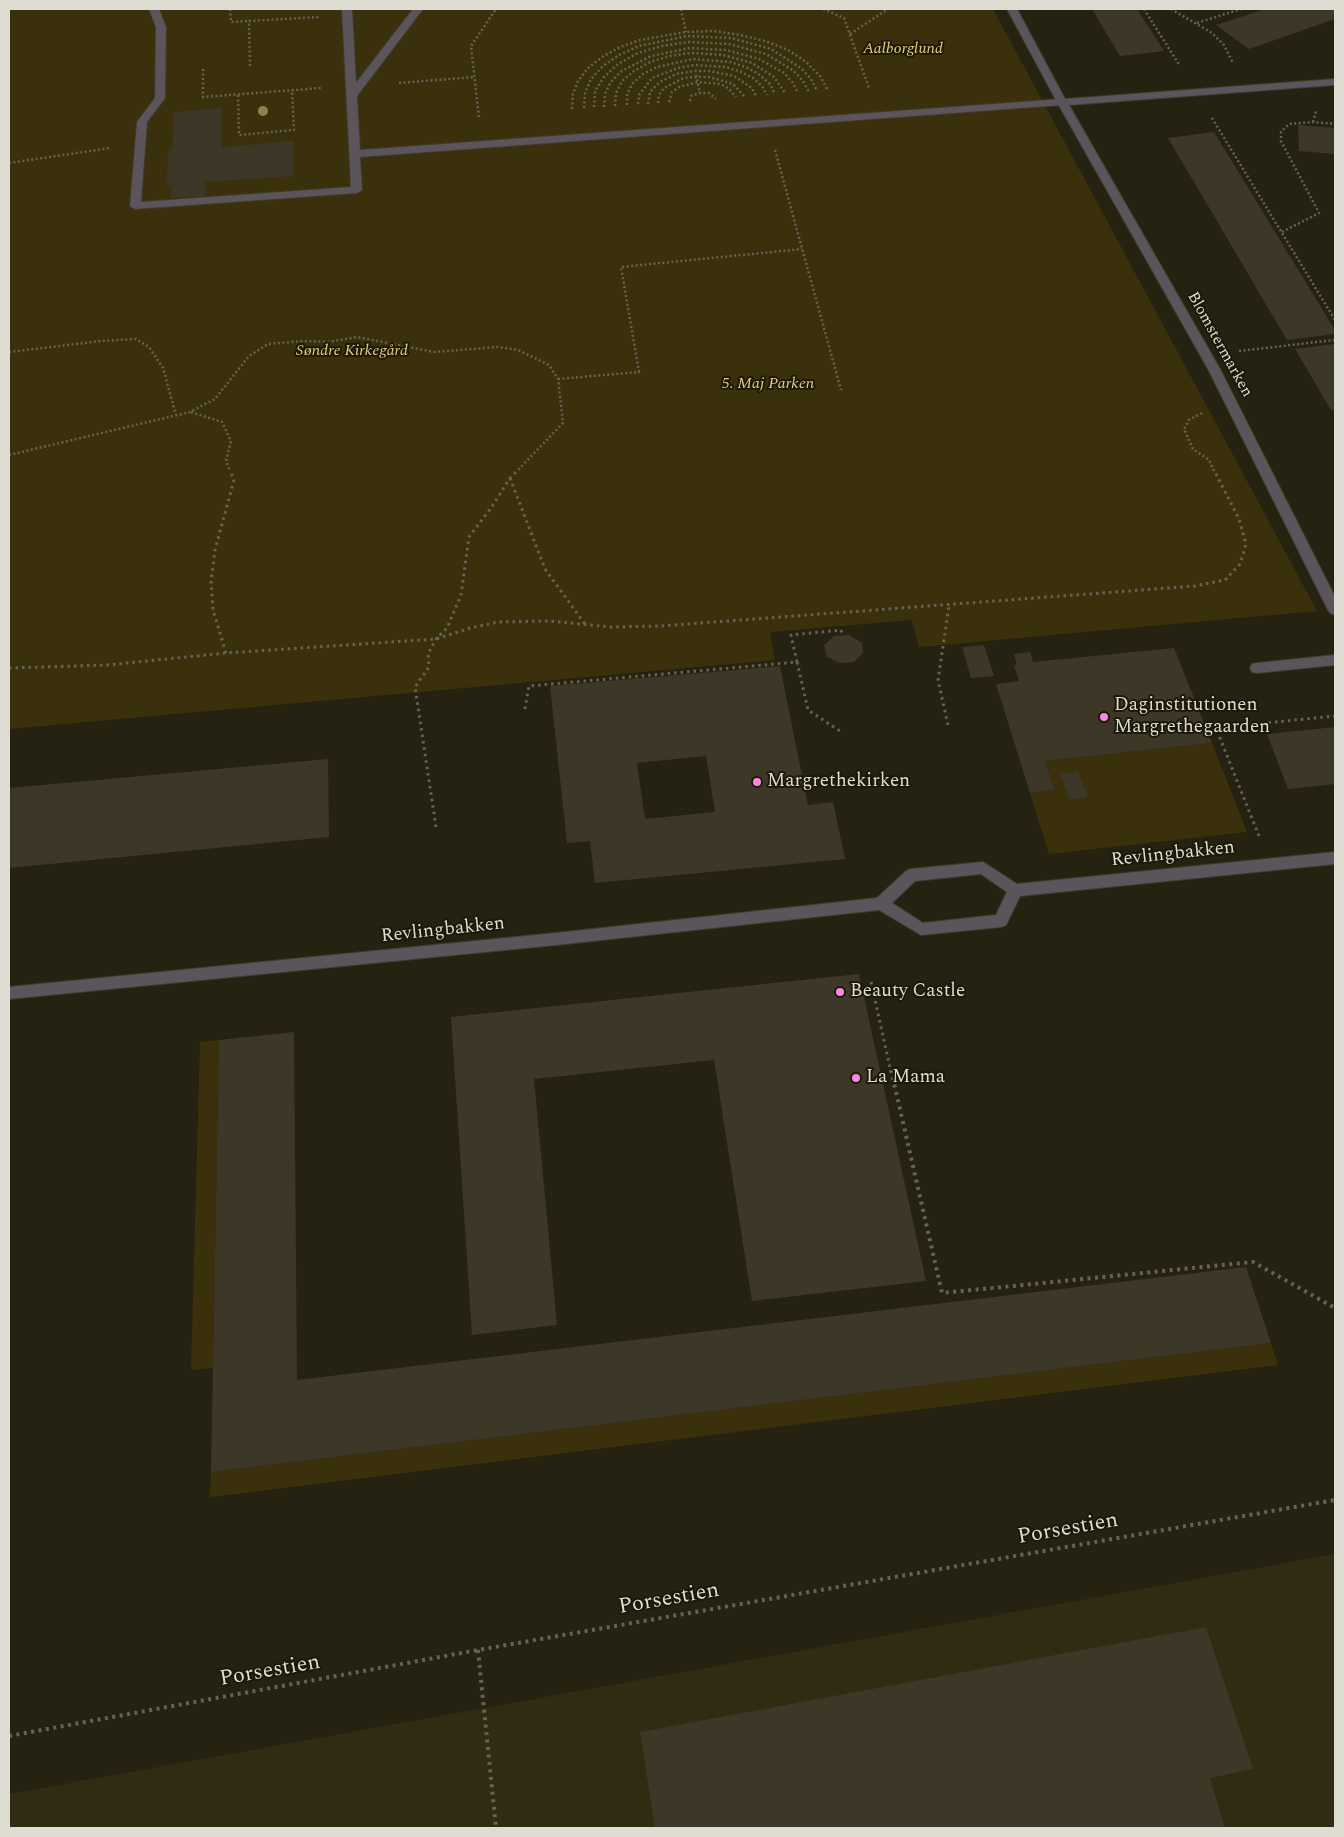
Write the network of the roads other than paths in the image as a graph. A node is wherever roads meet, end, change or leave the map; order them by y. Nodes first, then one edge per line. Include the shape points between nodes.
1 (154, 9) edge
2 (418, 9) edge
3 (1012, 9) edge
4 (347, 12) edge
5 (350, 58) junction
6 (369, 75) junction
7 (1335, 82) edge
8 (355, 89) junction
9 (1062, 102) junction
10 (355, 154) junction
11 (1335, 610) edge
12 (1335, 660) edge
13 (1257, 668) dead end
14 (1335, 858) edge
15 (1014, 890) junction
16 (881, 904) junction
17 (9, 993) edge

1 - 10 street via 161,26 160,98 142,122 135,206 358,190
2 - 6 street
3 - 9 street, Blomstermarken
4 - 5 street
5 - 6 street
5 - 8 street
6 - 8 street
7 - 9 street
8 - 10 street
9 - 10 street
9 - 11 street, Blomstermarken via 1206,354
12 - 13 street
14 - 15 street, Revlingbakken
15 - 16 street via 983,868 911,875
15 - 16 street via 1001,921 921,929
16 - 17 street, Revlingbakken via 556,940

